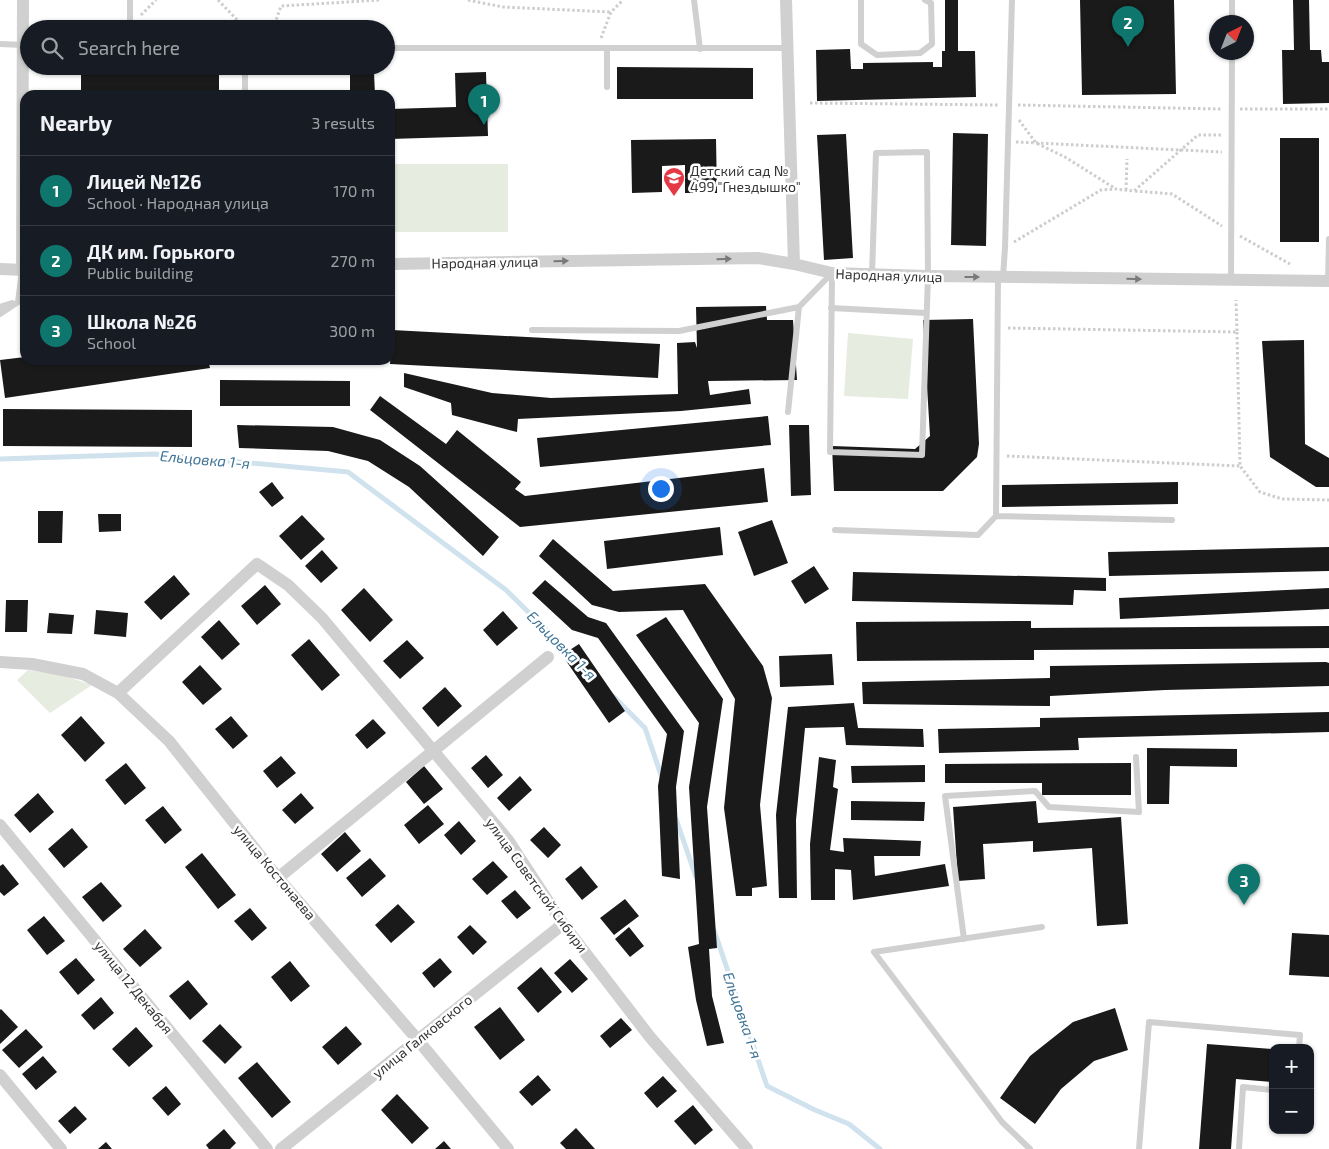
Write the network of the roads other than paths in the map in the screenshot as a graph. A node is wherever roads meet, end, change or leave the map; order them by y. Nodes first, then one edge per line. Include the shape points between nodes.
1 (24, 0) edge
2 (130, 0) edge
3 (694, 0) edge
4 (786, 0) edge
5 (861, 0) edge
6 (925, 0) edge
7 (1012, 0) edge
8 (1232, 0) edge
9 (1232, 15) edge
10 (24, 20) edge
11 (130, 20) edge
12 (0, 44) edge
13 (395, 48) edge
14 (607, 48) junction
15 (786, 48) junction
16 (20, 49) edge
17 (700, 49) junction
18 (1232, 60) edge
19 (25, 75) edge
20 (245, 75) edge
21 (607, 87) dead end
22 (25, 90) edge
23 (245, 90) edge
24 (1329, 239) edge
25 (395, 264) edge
26 (794, 264) junction
27 (0, 270) edge
28 (20, 270) edge
29 (832, 274) junction
30 (872, 275) junction
31 (928, 276) junction
32 (1001, 277) junction
33 (1232, 280) junction
34 (1328, 281) edge
35 (20, 289) edge
36 (18, 302) junction
37 (0, 307) edge
38 (799, 307) junction
39 (831, 308) junction
40 (926, 313) junction
41 (0, 314) edge
42 (532, 330) dead end
43 (788, 412) dead end
44 (996, 516) junction
45 (1172, 520) dead end
46 (835, 530) dead end
47 (548, 657) dead end
48 (0, 662) edge
49 (118, 693) junction
50 (434, 752) junction
51 (1136, 757) dead end
52 (0, 825) edge
53 (278, 878) junction
54 (563, 924) junction
55 (1042, 927) dead end
56 (964, 939) junction
57 (417, 1039) junction
58 (1299, 1044) edge
59 (0, 1076) edge
60 (1269, 1090) edge
61 (61, 1149) edge
62 (267, 1149) edge
63 (281, 1149) edge
64 (508, 1149) edge
65 (746, 1149) edge
66 (1030, 1149) edge
67 (1139, 1149) edge
68 (1239, 1149) edge

1 - 10 street
2 - 11 lane
3 - 17 lane
4 - 15 street
5 - 6 lane via 861,44 877,56 920,53 932,44 931,3
7 - 32 lane via 1005,248
8 - 9 lane
12 - 16 lane
13 - 14 lane
14 - 17 lane
14 - 21 lane
15 - 17 lane
15 - 26 street
18 - 33 lane
19 - 22 street
20 - 23 lane
24 - 34 lane
25 -> 26 street, Народная улица via 758,258
26 - 29 street, Народная улица
27 - 28 street
29 - 30 street, Народная улица
29 - 38 lane
29 - 39 lane
30 - 31 street, Народная улица
30 - 31 lane via 876,153 927,152
31 -> 32 street, Народная улица
31 - 40 lane
32 -> 33 street, Народная улица
32 - 44 lane
33 - 34 street, Народная улица
35 - 36 lane
36 - 37 lane
36 - 41 lane
38 - 42 lane via 679,331
38 - 43 lane
39 - 40 lane
39 - 40 lane via 830,452 922,455
44 - 45 lane
44 - 46 lane via 978,535
47 - 50 street
48 - 49 street, улица Костонаева via 32,664 84,674
49 - 50 street, улица Советской Сибири via 257,564 288,585 322,618
49 - 53 street, улица Костонаева via 169,741
50 - 53 street
50 - 54 street, улица Советской Сибири via 508,840
51 - 56 lane via 1139,812 1049,807 1035,791 945,796
52 - 62 street, улица 12 Декабря
53 - 57 street, улица Костонаева
54 - 57 street, улица Галковского
54 - 65 street, улица Советской Сибири via 650,1037
55 - 56 lane
56 - 66 lane via 874,952 1002,1122
57 - 63 street, улица Галковского
57 - 64 street, улица Костонаева
58 - 67 lane via 1300,1035 1149,1022
59 - 61 street
60 - 68 lane via 1243,1087

